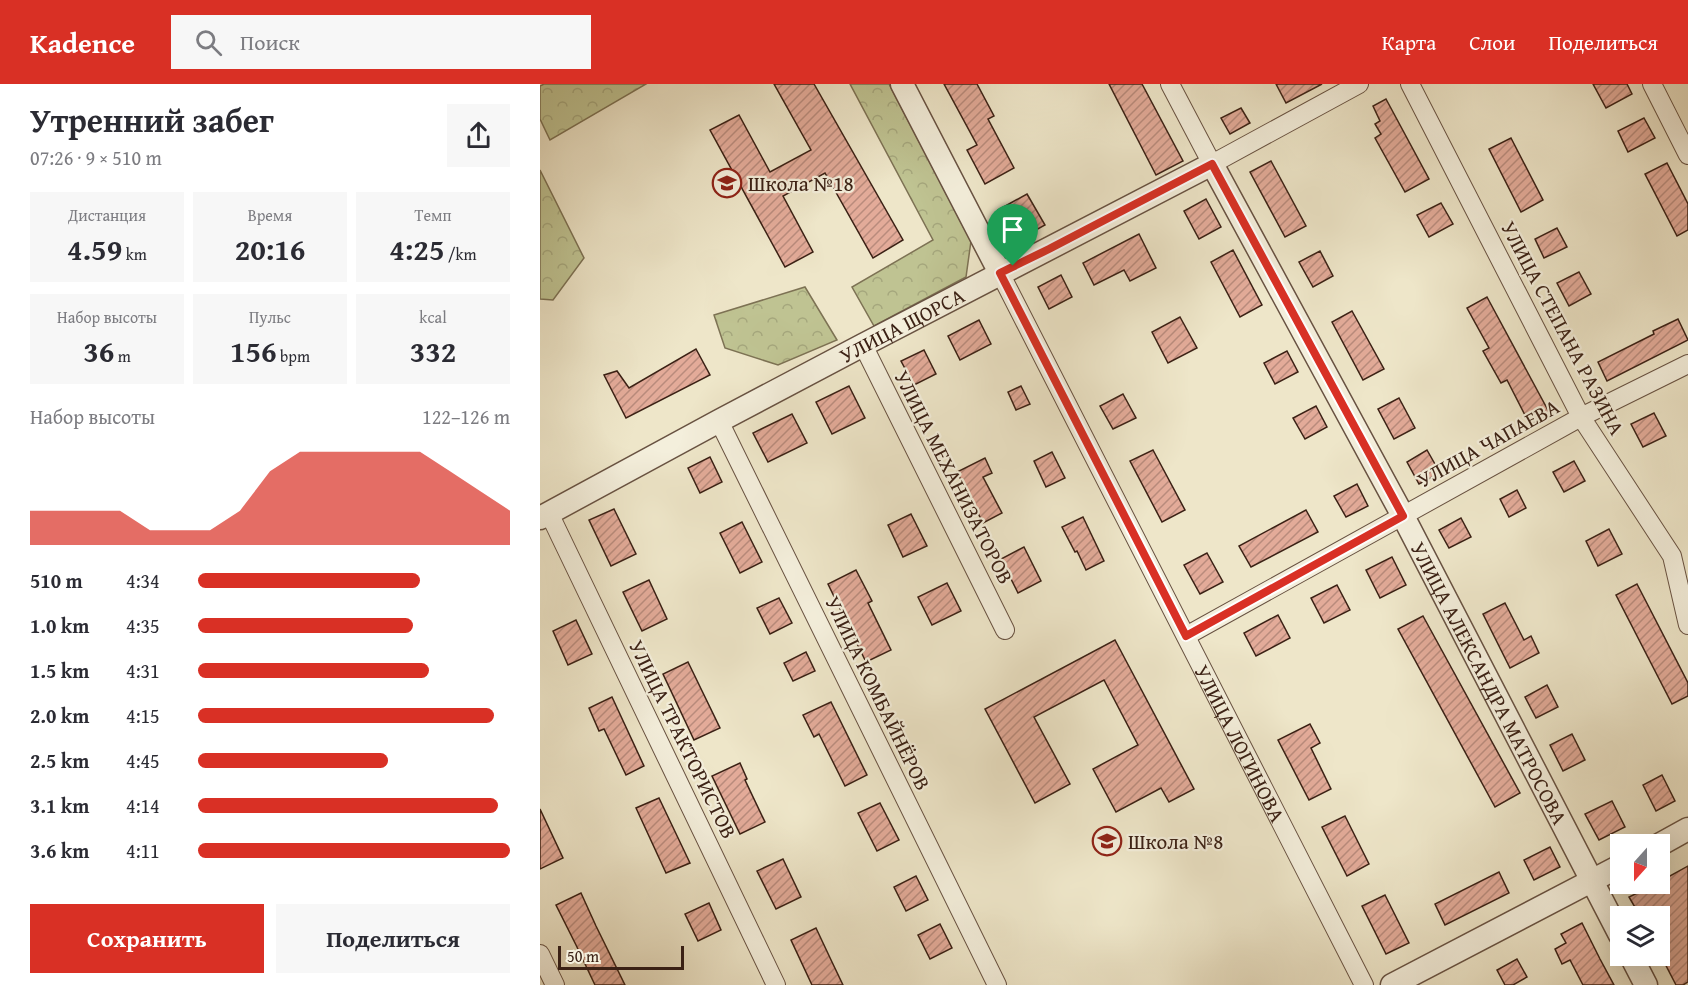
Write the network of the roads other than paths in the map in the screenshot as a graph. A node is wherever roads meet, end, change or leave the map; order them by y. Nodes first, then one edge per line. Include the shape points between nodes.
1 (902, 84) edge
2 (1170, 84) edge
3 (1359, 84) edge
4 (1410, 84) edge
5 (1652, 84) edge
6 (1688, 155) edge
7 (1212, 164) junction
8 (1000, 273) junction
9 (862, 345) junction
10 (1688, 363) edge
11 (1581, 417) junction
12 (719, 421) junction
13 (544, 516) edge
14 (1403, 516) junction
15 (1688, 625) edge
16 (1005, 630) dead end
17 (1186, 636) junction
18 (1688, 829) edge
19 (1670, 839) edge
20 (1610, 872) edge
21 (1592, 882) junction
22 (1610, 916) edge
23 (540, 954) edge
24 (1636, 966) edge
25 (555, 985) edge
26 (776, 985) edge
27 (997, 985) edge
28 (1364, 985) edge
29 (1392, 985) edge
30 (1646, 985) edge

1 - 8 street, УЛИЦА ЛОГИНОВА
2 - 7 street, УЛИЦА АЛЕКСАНДРА МАТРОСОВА
3 - 7 street, УЛИЦА ЩОРСА
4 - 11 street, УЛИЦА СТЕПАНА РАЗИНА
5 - 6 street
7 - 8 street, УЛИЦА ЩОРСА
7 - 14 street, УЛИЦА АЛЕКСАНДРА МАТРОСОВА
8 - 9 street, УЛИЦА ЩОРСА
8 - 17 street, УЛИЦА ЛОГИНОВА
9 - 12 street, УЛИЦА ЩОРСА
9 - 16 street, УЛИЦА МЕХАНИЗАТОРОВ
10 - 11 street, УЛИЦА ЧАПАЕВА
11 - 14 street, УЛИЦА ЧАПАЕВА
11 - 15 street, УЛИЦА СТЕПАНА РАЗИНА via 1672,556
12 - 13 street, УЛИЦА ЩОРСА
12 - 27 street, УЛИЦА КОМБАЙНЁРОВ
13 - 26 street, УЛИЦА ТРАКТОРИСТОВ
14 - 17 street, УЛИЦА ЧАПАЕВА
14 - 21 street, УЛИЦА АЛЕКСАНДРА МАТРОСОВА
17 - 28 street, УЛИЦА ЛОГИНОВА
18 - 19 street
20 - 21 street
21 - 22 street, УЛИЦА АЛЕКСАНДРА МАТРОСОВА
21 - 29 street
23 - 25 street
24 - 30 street

